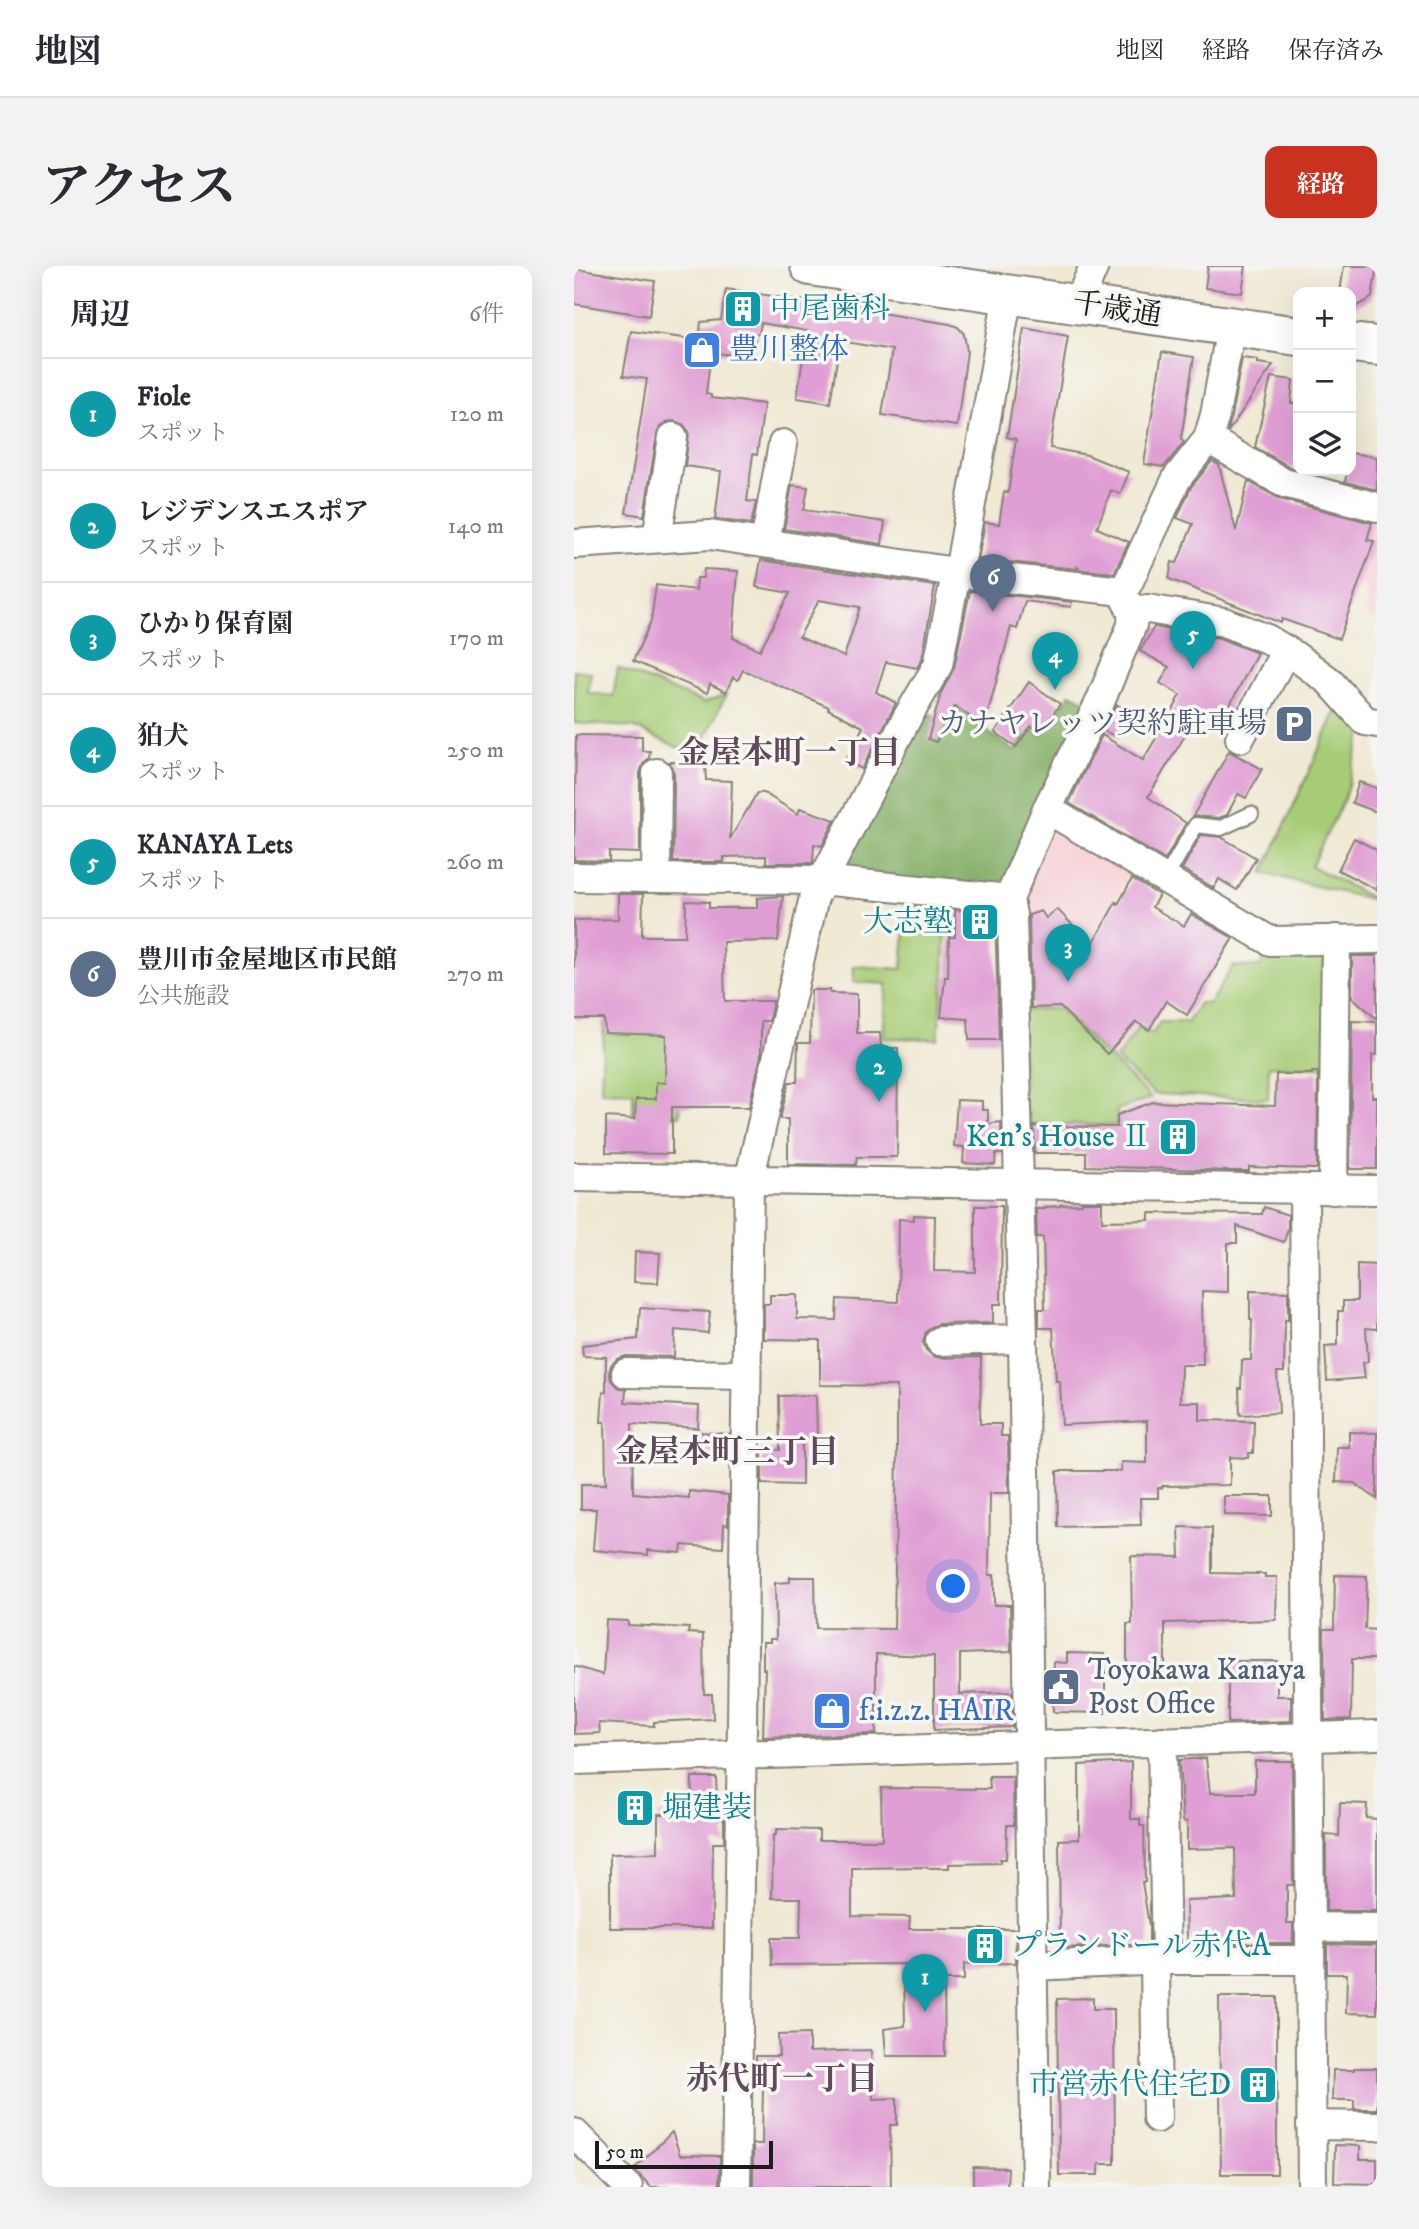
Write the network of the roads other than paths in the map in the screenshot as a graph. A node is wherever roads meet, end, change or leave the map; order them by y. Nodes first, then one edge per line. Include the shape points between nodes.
1 (810, 266) edge
2 (1094, 266) edge
3 (1008, 294) junction
4 (1078, 304) junction
5 (1231, 327) junction
6 (1293, 335) edge
7 (1356, 344) edge
8 (1377, 346) edge
9 (673, 437) dead end
10 (1208, 439) junction
11 (783, 444) dead end
12 (1377, 507) edge
13 (657, 538) junction
14 (765, 542) junction
15 (574, 544) edge
16 (959, 572) junction
17 (1128, 601) junction
18 (1286, 650) junction
19 (1377, 723) edge
20 (1240, 738) dead end
21 (657, 773) dead end
22 (1047, 809) junction
23 (1251, 814) dead end
24 (574, 877) edge
25 (656, 878) junction
26 (1165, 879) junction
27 (821, 880) junction
28 (1009, 899) junction
29 (1336, 939) junction
30 (1377, 939) edge
31 (574, 1177) edge
32 (749, 1181) junction
33 (1020, 1186) junction
34 (1333, 1189) junction
35 (1304, 1190) junction
36 (1377, 1190) edge
37 (1023, 1339) junction
38 (940, 1341) dead end
39 (626, 1373) dead end
40 (746, 1375) junction
41 (1377, 1735) edge
42 (1307, 1737) junction
43 (1162, 1741) junction
44 (1030, 1746) junction
45 (740, 1755) junction
46 (574, 1760) edge
47 (1309, 1927) junction
48 (1377, 1928) edge
49 (1160, 1960) junction
50 (1310, 1960) junction
51 (1032, 1966) junction
52 (1157, 2118) dead end
53 (1311, 2126) junction
54 (1377, 2126) edge
55 (574, 2133) edge
56 (628, 2187) edge
57 (736, 2187) edge
58 (1036, 2187) edge
59 (1312, 2187) edge

1 - 3 street, 千歳通
2 - 4 street
3 - 4 street, 千歳通
3 - 16 street
4 - 5 street, 千歳通
5 - 6 street, 千歳通
5 - 10 street
7 - 8 street
9 - 13 street
10 - 12 street via 1284,483
10 - 17 street via 1177,478
11 - 14 street
13 - 14 street via 710,535
13 - 15 street
14 - 16 street
16 - 17 street
16 - 27 street via 938,665
17 - 18 street via 1148,609 1224,622
17 - 22 street via 1132,625
18 - 19 street via 1329,681 1365,721
18 - 20 street
21 - 25 street
22 - 26 street
22 - 28 street
23 - 26 lane via 1221,828 1196,825
24 - 25 street
25 - 27 street
26 - 29 street via 1270,941
27 - 28 street
27 - 32 street
28 - 33 street
29 - 30 street
29 - 34 street
31 - 32 street
32 - 33 street
32 - 40 street
33 - 35 street
33 - 37 street
34 - 35 street
34 - 36 street
35 - 42 street
37 - 38 street
37 - 44 street
39 - 40 street
40 - 45 street
41 - 42 street
42 - 43 street
42 - 47 street
43 - 44 street
43 - 49 street
44 - 45 street
44 - 51 street
45 - 46 street
45 - 57 street
47 - 48 street
47 - 50 street
49 - 50 street
49 - 51 street
49 - 52 street
50 - 53 street
51 - 58 street
53 - 54 street
53 - 59 street
55 - 56 street

